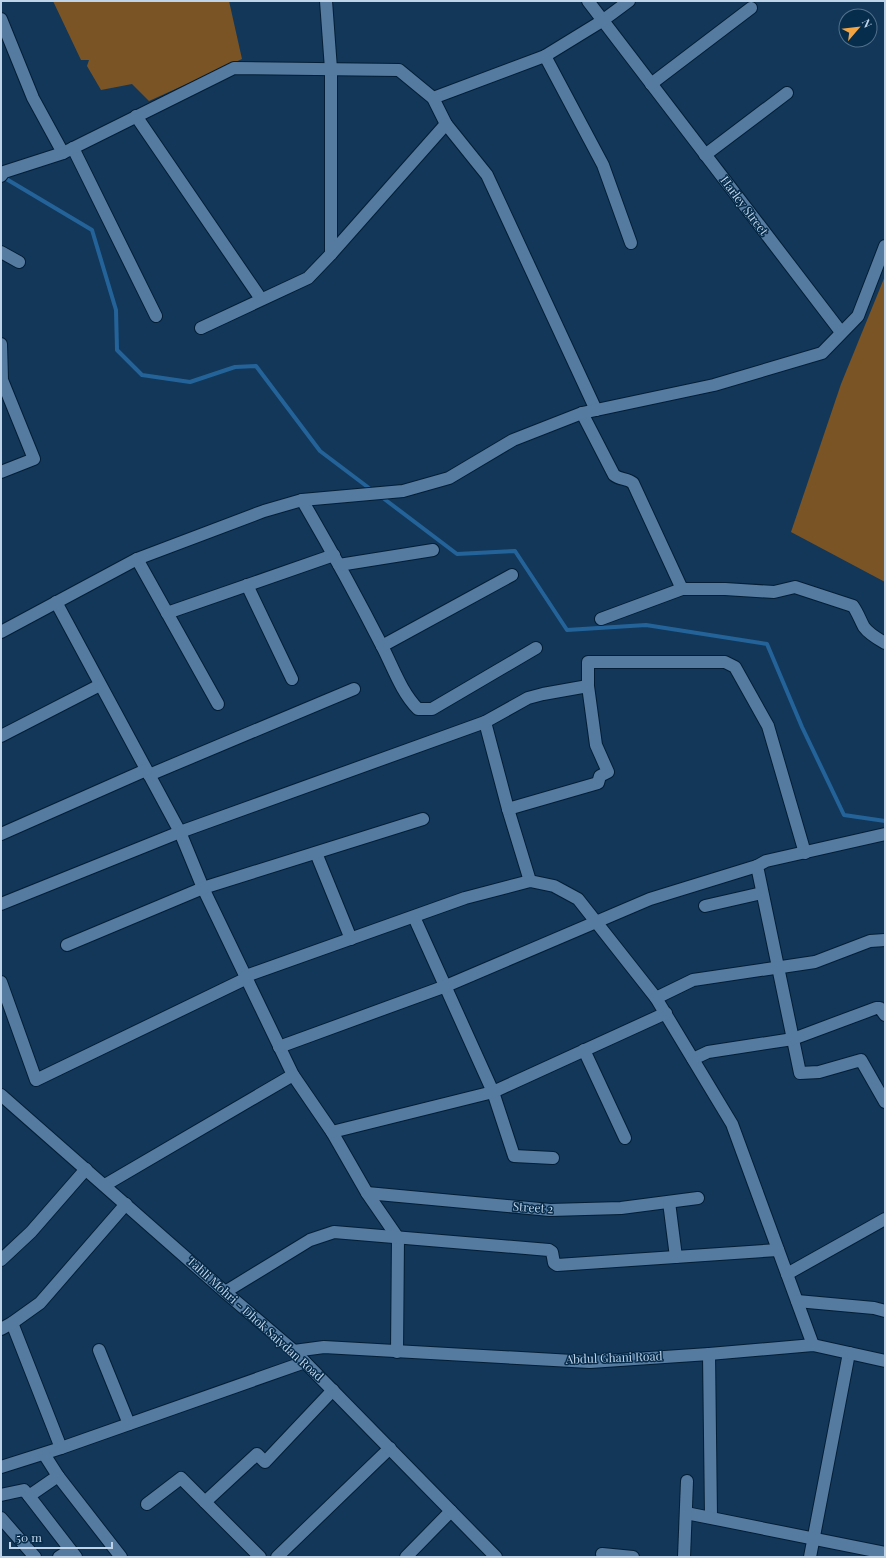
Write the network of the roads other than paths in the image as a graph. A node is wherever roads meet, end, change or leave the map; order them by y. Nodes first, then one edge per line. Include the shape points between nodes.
1 (326, 1) edge
2 (588, 1) edge
3 (629, 1) edge
4 (751, 8) dead end
5 (1, 19) edge
6 (602, 22) junction
7 (545, 56) junction
8 (331, 69) junction
9 (651, 84) junction
10 (787, 93) dead end
11 (433, 98) junction
12 (136, 116) junction
13 (446, 124) junction
14 (68, 151) junction
15 (705, 155) junction
16 (3, 174) edge
17 (631, 243) dead end
18 (885, 246) edge
19 (1, 252) edge
20 (331, 254) junction
21 (19, 262) dead end
22 (261, 299) junction
23 (156, 316) dead end
24 (201, 328) dead end
25 (841, 332) junction
26 (1, 344) edge
27 (2, 380) edge
28 (596, 410) junction
29 (582, 413) junction
30 (1, 472) edge
31 (302, 500) junction
32 (433, 550) dead end
33 (137, 559) junction
34 (337, 560) junction
35 (512, 575) dead end
36 (247, 585) junction
37 (682, 589) junction
38 (56, 602) junction
39 (167, 613) junction
40 (601, 619) dead end
41 (1, 632) edge
42 (885, 643) edge
43 (382, 646) junction
44 (536, 648) dead end
45 (292, 679) dead end
46 (100, 685) junction
47 (588, 686) junction
48 (354, 689) dead end
49 (218, 704) dead end
50 (485, 722) junction
51 (1, 736) edge
52 (148, 772) junction
53 (508, 808) junction
54 (423, 819) dead end
55 (180, 832) junction
56 (1, 834) edge
57 (885, 834) edge
58 (316, 853) junction
59 (805, 853) junction
60 (757, 866) junction
61 (530, 881) junction
62 (203, 888) junction
63 (762, 893) junction
64 (1, 904) edge
65 (705, 906) dead end
66 (414, 917) junction
67 (596, 922) junction
68 (351, 939) junction
69 (885, 940) edge
70 (67, 945) dead end
71 (778, 967) junction
72 (246, 976) junction
73 (1, 982) edge
74 (446, 986) junction
75 (656, 998) junction
76 (666, 1013) junction
77 (885, 1015) edge
78 (793, 1039) junction
79 (279, 1047) junction
80 (584, 1050) junction
81 (693, 1059) junction
82 (293, 1075) junction
83 (493, 1092) junction
84 (1, 1095) edge
85 (885, 1102) edge
86 (332, 1132) junction
87 (625, 1138) dead end
88 (553, 1158) dead end
89 (86, 1169) junction
90 (105, 1185) junction
91 (367, 1193) junction
92 (698, 1198) dead end
93 (669, 1202) junction
94 (126, 1204) junction
95 (884, 1221) edge
96 (398, 1238) junction
97 (778, 1250) junction
98 (676, 1257) junction
99 (1, 1260) edge
100 (787, 1274) junction
101 (225, 1292) junction
102 (797, 1302) junction
103 (885, 1311) edge
104 (6, 1326) edge
105 (813, 1345) junction
106 (99, 1350) dead end
107 (294, 1351) junction
108 (397, 1352) junction
109 (849, 1353) junction
110 (709, 1354) junction
111 (885, 1361) edge
112 (305, 1362) junction
113 (333, 1390) junction
114 (129, 1424) junction
115 (61, 1448) junction
116 (390, 1448) junction
117 (44, 1454) junction
118 (1, 1467) edge
119 (58, 1476) junction
120 (687, 1481) dead end
121 (1, 1495) edge
122 (29, 1496) junction
123 (204, 1502) junction
124 (147, 1504) dead end
125 (451, 1511) junction
126 (686, 1513) junction
127 (711, 1517) junction
128 (1, 1518) edge
129 (813, 1538) junction
130 (885, 1553) edge
131 (73, 1554) edge
132 (602, 1554) dead end
133 (35, 1557) edge
134 (59, 1557) edge
135 (120, 1557) edge
136 (260, 1557) edge
137 (277, 1557) edge
138 (406, 1557) edge
139 (496, 1557) edge
140 (633, 1557) edge
141 (684, 1557) edge
142 (810, 1557) edge

1 - 8 street
2 - 6 street, Harley Street
3 - 6 street
4 - 9 street
5 - 14 street via 33,98
6 - 7 street
6 - 9 street, Harley Street
7 - 11 street
7 - 17 street via 603,165
8 - 11 street via 399,70
8 - 12 street via 234,68
8 - 20 street
9 - 15 street, Harley Street
10 - 15 street
11 - 13 street
12 - 14 street
12 - 22 street
13 - 20 street
13 - 28 street via 487,175
14 - 16 street
14 - 23 street
15 - 25 street, Harley Street
18 - 25 street via 858,316
19 - 21 street
20 - 22 street via 308,278
22 - 24 street
25 - 28 street via 822,353 714,385
26 - 27 street
27 - 30 street via 34,459
28 - 29 street
29 - 31 street via 513,440 449,478 403,491
29 - 37 street via 614,475 633,482
31 - 33 street via 257,513
31 - 34 street
32 - 34 street
33 - 38 street
33 - 39 street
34 - 36 street
34 - 43 street
35 - 43 street
36 - 39 street
36 - 45 street
37 - 40 street
37 - 42 street via 774,592 795,587 853,606 864,627
38 - 41 street
38 - 46 street
39 - 49 street
43 - 44 street via 409,700 418,709 432,708
46 - 51 street
46 - 52 street
47 - 50 street via 528,698
47 - 53 street via 596,745 608,772 600,776 598,783
47 - 59 street via 588,662 725,662 735,666 768,726
48 - 52 street
50 - 53 street
50 - 55 street
52 - 55 street
52 - 56 street
53 - 61 street
54 - 58 street
55 - 62 street
55 - 64 street
57 - 59 street
58 - 62 street
58 - 68 street
59 - 60 street via 766,861
60 - 63 street
60 - 67 street via 650,899
61 - 66 street via 465,898
61 - 67 street via 554,886 578,899
62 - 70 street
62 - 72 street
63 - 65 street
63 - 71 street
66 - 68 street
66 - 74 street
67 - 74 street
67 - 75 street
68 - 72 street
69 - 71 street via 870,941 815,962
71 - 75 street via 693,980
71 - 78 street
72 - 73 street via 36,1080
72 - 79 street
74 - 79 street
74 - 83 street
75 - 76 street
76 - 80 street
76 - 81 street
77 - 78 street via 880,1008 876,1008
78 - 81 street via 708,1052
78 - 85 street via 800,1073 819,1072 861,1060
79 - 82 street
80 - 83 street
80 - 87 street
81 - 97 street via 732,1124
82 - 86 street
82 - 90 street
83 - 86 street
83 - 88 street via 514,1156
84 - 89 street, Tahli Mohri - Dhok Saiydan Road
86 - 91 street
89 - 90 street, Tahli Mohri - Dhok Saiydan Road
89 - 99 street via 31,1232
90 - 94 street, Tahli Mohri - Dhok Saiydan Road
91 - 93 street, Street 2 via 550,1210 621,1208
91 - 96 street
92 - 93 street, Street 2
93 - 98 street
94 - 101 street, Tahli Mohri - Dhok Saiydan Road
94 - 104 street via 40,1302
95 - 100 street
96 - 98 street via 549,1250 552,1252 554,1264 557,1265
96 - 101 street via 334,1232 310,1240
96 - 108 street
97 - 98 street
97 - 100 street
100 - 102 street
101 - 107 street, Tahli Mohri - Dhok Saiydan Road
102 - 103 street
102 - 105 street
104 - 115 street
105 - 109 street, Abdul Ghani Road
105 - 110 street, Abdul Ghani Road
106 - 114 street
107 - 108 street, Abdul Ghani Road via 324,1347
107 - 112 street, Tahli Mohri - Dhok Saiydan Road
108 - 110 street, Abdul Ghani Road via 590,1362
109 - 111 street, Abdul Ghani Road
109 - 129 street
110 - 127 street
112 - 113 street, Tahli Mohri - Dhok Saiydan Road
112 - 114 street
113 - 116 street, Tahli Mohri - Dhok Saiydan Road
113 - 123 street via 264,1462 257,1454
114 - 115 street
115 - 117 street
116 - 125 street, Tahli Mohri - Dhok Saiydan Road
116 - 137 street
117 - 118 street
117 - 119 street
119 - 122 street
119 - 135 street
120 - 126 street
121 - 122 street via 24,1490
122 - 131 street
123 - 124 street via 182,1478
123 - 136 street
125 - 138 street
125 - 139 street, Tahli Mohri - Dhok Saiydan Road
126 - 127 street
126 - 141 street
127 - 129 street
128 - 133 street
129 - 130 street
129 - 142 street
131 - 134 street
132 - 140 street

